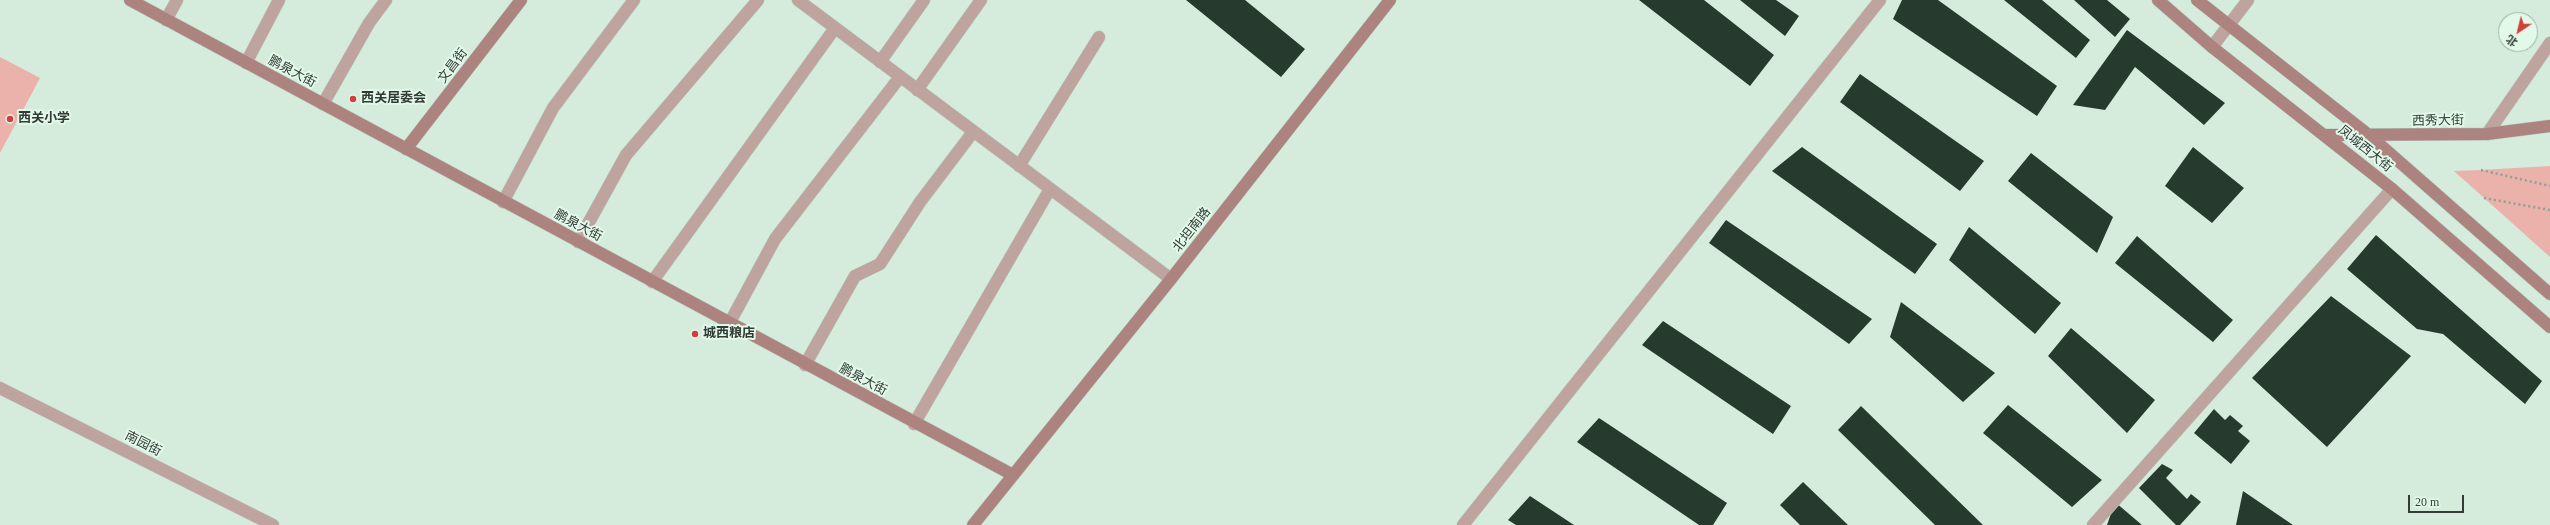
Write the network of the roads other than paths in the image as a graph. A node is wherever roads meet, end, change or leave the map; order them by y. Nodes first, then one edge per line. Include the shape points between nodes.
1 (130, 0) edge
2 (178, 0) edge
3 (279, 0) edge
4 (386, 0) edge
5 (521, 0) edge
6 (634, 0) edge
7 (758, 0) edge
8 (798, 0) edge
9 (924, 0) edge
10 (981, 0) edge
11 (1390, 0) edge
12 (1880, 0) edge
13 (2158, 0) edge
14 (2197, 0) edge
15 (2248, 0) edge
16 (166, 20) junction
17 (2228, 26) junction
18 (835, 28) junction
19 (1100, 37) dead end
20 (2550, 43) edge
21 (2212, 46) junction
22 (880, 62) junction
23 (246, 63) junction
24 (900, 77) junction
25 (918, 90) junction
26 (323, 104) junction
27 (2550, 126) edge
28 (973, 132) junction
29 (2487, 134) junction
30 (2325, 135) junction
31 (2370, 136) junction
32 (406, 149) junction
33 (1019, 166) junction
34 (1050, 189) junction
35 (2392, 189) junction
36 (503, 202) junction
37 (578, 242) junction
38 (1171, 279) junction
39 (652, 282) junction
40 (2550, 294) edge
41 (729, 324) junction
42 (2550, 327) edge
43 (805, 365) junction
44 (0, 388) edge
45 (914, 424) junction
46 (1013, 475) junction
47 (273, 525) edge
48 (972, 525) edge
49 (1463, 525) edge
50 (2094, 525) edge

1 - 16 main road, 鹏泉大街
2 - 16 street
3 - 23 street
4 - 26 street via 369,23
5 - 32 main road, 文昌街
6 - 36 street via 553,108
7 - 37 street via 626,155
8 - 18 street
9 - 22 street
10 - 25 street
11 - 38 main road, 北坦南路
12 - 49 street
13 - 21 main road, 凤城西大街
14 - 17 main road, 凤城西大街
15 - 17 street
16 - 23 main road, 鹏泉大街
17 - 21 street
17 - 31 main road, 凤城西大街
18 - 22 street
18 - 39 street
19 - 33 street
20 - 29 street
21 - 30 main road, 凤城西大街
22 - 24 street
23 - 26 main road, 鹏泉大街
24 - 25 street
24 - 41 street via 775,239
25 - 28 street
26 - 32 main road, 鹏泉大街
27 - 29 main road, 西秀大街
28 - 33 street
28 - 43 street via 920,202 880,264 855,276
29 - 31 main road, 西秀大街
30 - 31 main road, 西秀大街
30 - 35 main road, 凤城西大街
31 - 40 main road, 凤城西大街
32 - 36 main road, 鹏泉大街
33 - 34 street
34 - 38 street
34 - 45 street
35 - 42 main road, 凤城西大街
35 - 50 street
36 - 37 main road, 鹏泉大街
37 - 39 main road, 鹏泉大街
38 - 46 main road, 北坦南路
39 - 41 main road, 鹏泉大街
41 - 43 main road, 鹏泉大街
43 - 45 main road, 鹏泉大街
44 - 47 street, 南园街
45 - 46 main road, 鹏泉大街
46 - 48 main road, 北坦南路

